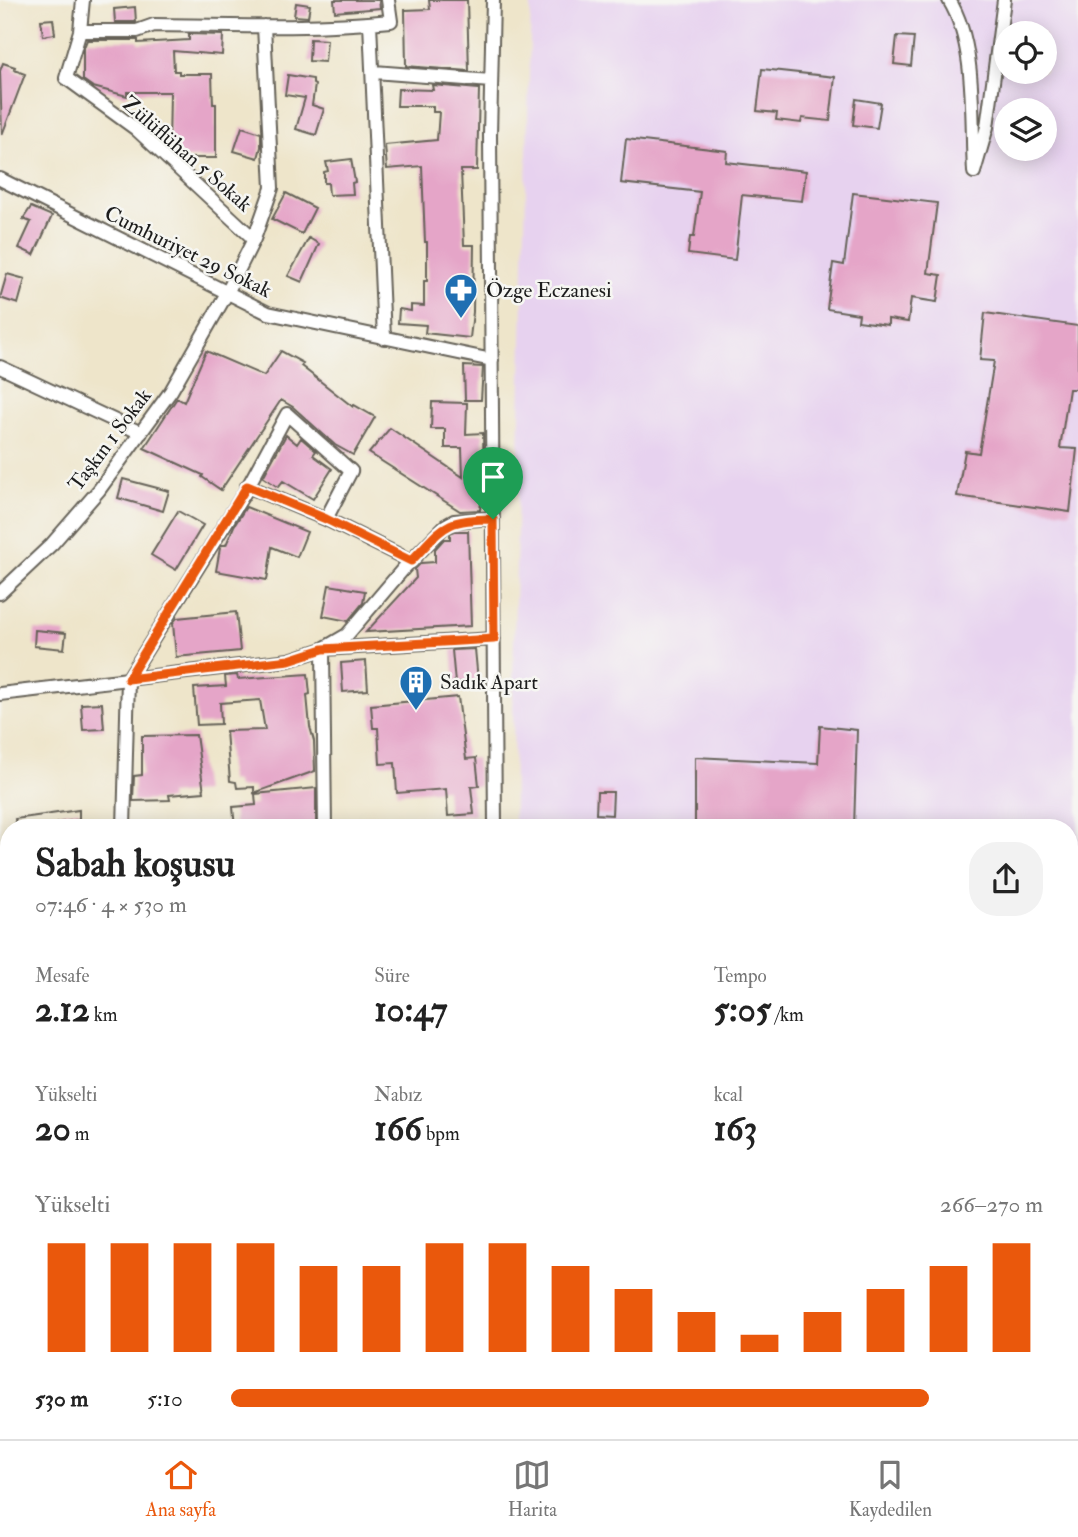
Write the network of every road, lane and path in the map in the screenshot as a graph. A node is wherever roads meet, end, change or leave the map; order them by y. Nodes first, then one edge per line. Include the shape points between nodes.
1 (83, 0) edge
2 (388, 0) edge
3 (493, 0) edge
4 (949, 0) edge
5 (1004, 0) edge
6 (370, 23) junction
7 (264, 26) junction
8 (80, 31) junction
9 (374, 72) junction
10 (491, 80) junction
11 (0, 179) edge
12 (254, 239) junction
13 (227, 293) junction
14 (384, 338) junction
15 (492, 360) junction
16 (0, 367) edge
17 (141, 433) junction
18 (247, 486) junction
19 (326, 519) junction
20 (493, 519) junction
21 (411, 561) junction
22 (0, 593) edge
23 (494, 639) junction
24 (323, 649) junction
25 (128, 679) junction
26 (0, 694) edge
27 (124, 819) edge
28 (325, 819) edge
29 (495, 819) edge

1 - 8 street, Zülüflühan 5 Sokak
2 - 6 street via 391,21
3 - 10 street
4 - 5 street via 963,33 971,86 974,172 987,127
6 - 7 street
6 - 9 street
7 - 8 street via 154,25 136,31
7 - 12 street, Taşkın 1 Sokak via 272,188
8 - 12 street, Zülüflühan 5 Sokak via 66,78 136,129
9 - 10 street
9 - 14 street
10 - 15 street
11 - 13 street, Cumhuriyet 29 Sokak
12 - 13 street, Taşkın 1 Sokak
13 - 14 street, Cumhuriyet 29 Sokak via 268,313
13 - 17 street, Taşkın 1 Sokak via 171,391
14 - 15 street, Cumhuriyet 29 Sokak
15 - 20 street
16 - 17 street
17 - 22 street, Taşkın 1 Sokak via 60,535
18 - 19 street
18 - 19 street via 287,414 351,471
18 - 25 street
19 - 21 street
20 - 21 street via 454,521
20 - 23 street
21 - 24 street via 347,635
23 - 24 street
23 - 29 street
24 - 25 street via 289,660
24 - 28 street
25 - 26 street
25 - 27 street

